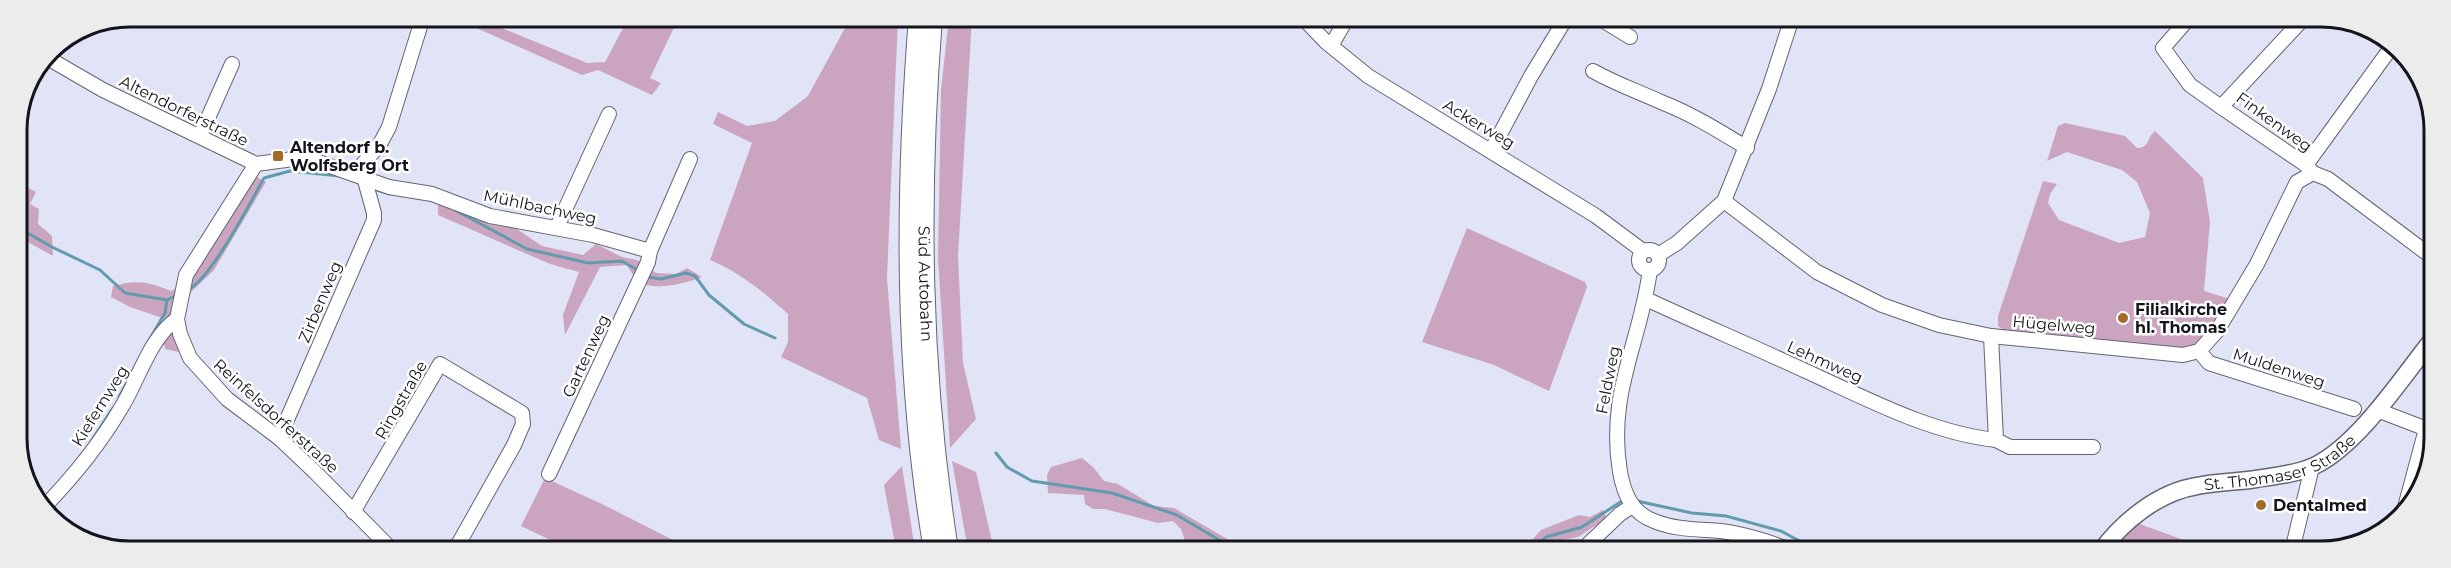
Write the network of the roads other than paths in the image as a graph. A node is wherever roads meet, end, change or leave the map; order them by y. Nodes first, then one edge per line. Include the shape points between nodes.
1 (420, 27) edge
2 (917, 27) edge
3 (932, 27) edge
4 (1312, 27) edge
5 (1342, 27) edge
6 (1561, 27) edge
7 (1614, 27) edge
8 (1786, 27) edge
9 (2181, 27) edge
10 (2296, 27) edge
11 (1630, 37) dead end
12 (1331, 46) junction
13 (2388, 52) edge
14 (54, 61) edge
15 (232, 64) dead end
16 (1593, 71) dead end
17 (2221, 107) junction
18 (609, 114) dead end
19 (200, 136) junction
20 (1747, 148) junction
21 (1491, 151) junction
22 (690, 159) dead end
23 (256, 165) junction
24 (2309, 169) junction
25 (363, 181) junction
26 (1724, 201) junction
27 (557, 227) junction
28 (650, 251) junction
29 (1643, 251) junction
30 (2424, 251) edge
31 (1658, 255) junction
32 (1650, 270) junction
33 (1646, 299) junction
34 (177, 319) junction
35 (1991, 336) junction
36 (2424, 350) edge
37 (2199, 351) junction
38 (2354, 409) dead end
39 (2377, 410) junction
40 (2424, 428) edge
41 (279, 438) junction
42 (1996, 440) junction
43 (2093, 447) dead end
44 (2423, 450) edge
45 (2312, 467) junction
46 (549, 474) dead end
47 (2411, 488) edge
48 (940, 493) junction
49 (49, 501) edge
50 (1632, 506) junction
51 (353, 512) junction
52 (383, 541) edge
53 (460, 541) edge
54 (932, 541) edge
55 (948, 541) edge
56 (956, 541) edge
57 (1592, 541) edge
58 (1764, 541) edge
59 (2110, 541) edge
60 (2294, 541) edge

1 - 25 street via 389,127
2 - 54 highway, Süd Autobahn via 907,238 914,397
3 - 48 highway, Süd Autobahn via 923,237 930,396
4 - 12 street, Ackerweg
5 - 12 street
6 - 21 street
7 - 11 street
8 - 20 street
9 - 17 street via 2163,48 2190,85
10 - 17 street, Finkenweg
12 - 21 street, Ackerweg via 1368,76
13 - 24 street
14 - 19 street, Altendorferstraße via 103,90
15 - 19 street
16 - 20 street via 1620,87 1706,122
17 - 24 street, Finkenweg
18 - 27 street
19 - 23 street, Altendorferstraße
20 - 26 street
21 - 29 street, Ackerweg via 1596,216
22 - 28 street, Gartenweg
23 - 25 street, Altendorferstraße via 301,158
23 - 34 street, Reinfelsdorferstraße via 186,275
24 - 30 street
24 - 37 street via 2297,182 2235,304
25 - 27 street, Mühlbachweg via 432,194 490,216
25 - 41 street, Zirbenweg via 374,220
26 - 31 street
26 - 35 street, Hügelweg via 1817,272 1836,282 1882,305 1939,325
27 - 28 street, Mühlbachweg
28 - 46 street, Gartenweg
29 - 31 street via 1651,250
29 - 32 street via 1639,264
31 - 32 street via 1658,265
32 - 33 street, Feldweg
33 - 42 street, Lehmweg via 1867,399 1934,425
33 - 50 street, Feldweg via 1625,365 1617,410 1618,460
34 - 41 street, Reinfelsdorferstraße via 184,346 200,371 227,399
34 - 49 street, Kiefernweg via 164,328 121,409 78,470
35 - 37 street, Hügelweg via 2183,355
35 - 42 street
36 - 39 main road, St. Thomaser Straße
37 - 38 street, Muldenweg via 2209,363
39 - 40 street
39 - 45 main road, St. Thomaser Straße via 2331,456
41 - 51 street, Reinfelsdorferstraße
42 - 43 street, Lehmweg via 2010,447
44 - 47 street
45 - 59 main road, St. Thomaser Straße via 2174,493 2130,520
45 - 60 street
48 - 55 highway, Süd Autobahn
48 - 56 highway via 953,521
50 - 57 street
50 - 58 street via 1652,521 1678,529 1723,531
51 - 52 street, Reinfelsdorferstraße
51 - 53 street, Ringstraße via 440,364 522,412 523,424 514,445

